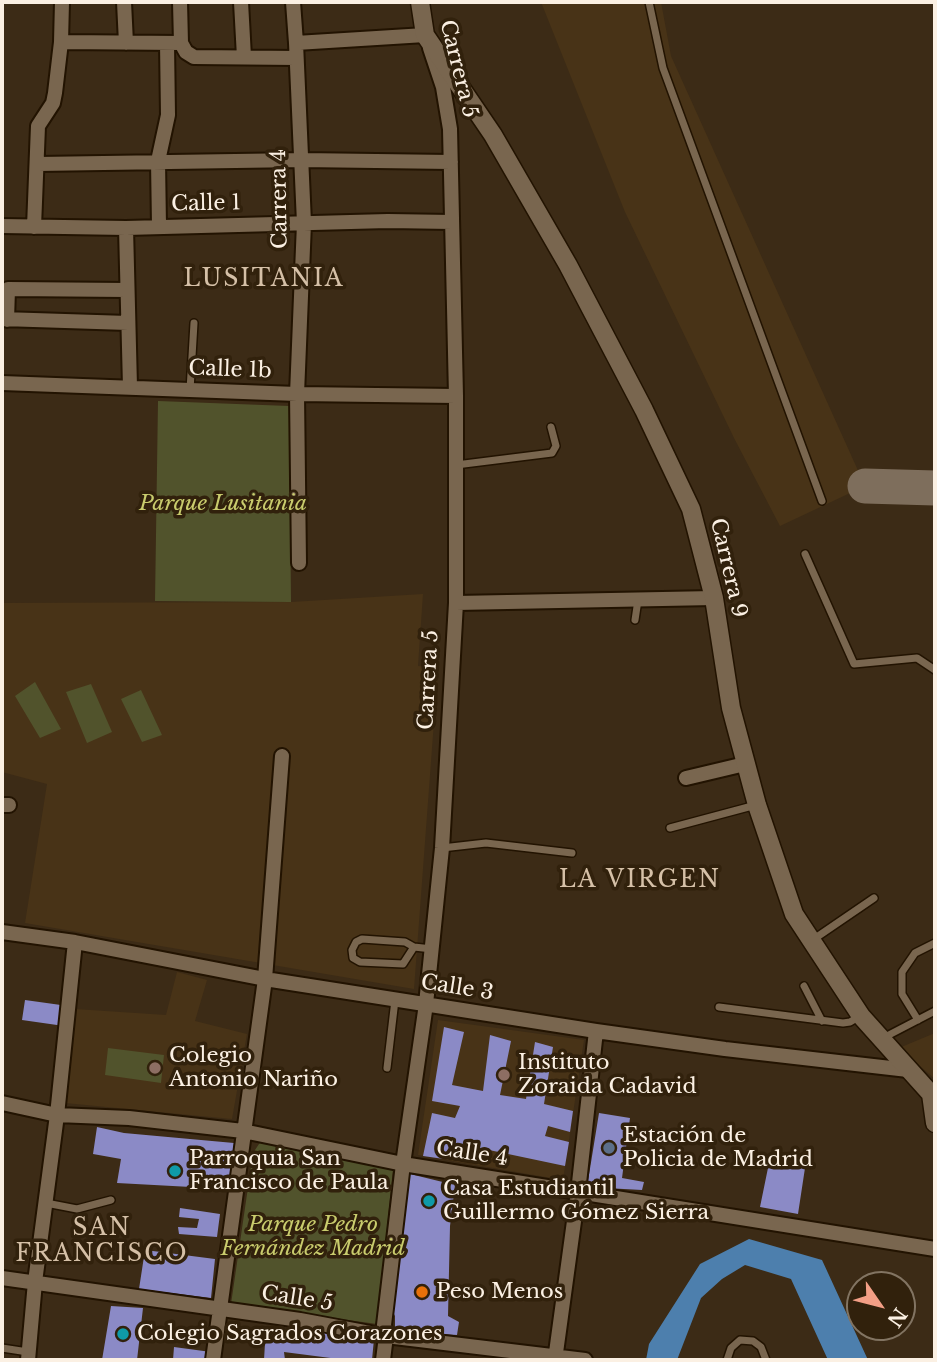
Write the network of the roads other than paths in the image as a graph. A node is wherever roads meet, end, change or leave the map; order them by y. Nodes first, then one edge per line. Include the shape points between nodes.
1 (62, 2) edge
2 (124, 2) edge
3 (180, 2) edge
4 (241, 2) edge
5 (293, 2) edge
6 (410, 2) edge
7 (420, 2) edge
8 (649, 2) edge
9 (425, 36) junction
10 (61, 42) junction
11 (126, 43) junction
12 (174, 43) junction
13 (296, 50) junction
14 (244, 57) junction
15 (301, 159) junction
16 (158, 161) junction
17 (451, 162) junction
18 (38, 164) junction
19 (452, 222) junction
20 (304, 223) junction
21 (2, 226) edge
22 (159, 226) junction
23 (34, 227) junction
24 (126, 228) junction
25 (127, 290) junction
26 (5, 320) edge
27 (128, 323) junction
28 (194, 323) dead end
29 (2, 383) edge
30 (130, 387) junction
31 (190, 390) junction
32 (297, 394) junction
33 (456, 396) junction
34 (551, 427) dead end
35 (455, 465) junction
36 (822, 500) dead end
37 (805, 554) dead end
38 (299, 563) dead end
39 (714, 598) junction
40 (639, 600) junction
41 (456, 603) junction
42 (635, 620) dead end
43 (935, 670) edge
44 (282, 756) dead end
45 (746, 764) junction
46 (686, 778) dead end
47 (757, 805) junction
48 (670, 828) dead end
49 (442, 849) junction
50 (572, 853) dead end
51 (874, 898) dead end
52 (2, 932) edge
53 (811, 941) junction
54 (75, 942) junction
55 (935, 943) edge
56 (414, 947) junction
57 (432, 949) junction
58 (265, 979) junction
59 (804, 986) dead end
60 (395, 999) junction
61 (426, 1004) junction
62 (719, 1007) dead end
63 (935, 1011) edge
64 (861, 1016) junction
65 (918, 1020) junction
66 (821, 1021) junction
67 (596, 1031) junction
68 (882, 1038) junction
69 (387, 1068) dead end
70 (908, 1070) junction
71 (933, 1093) edge
72 (2, 1103) edge
73 (57, 1115) junction
74 (935, 1123) edge
75 (243, 1131) junction
76 (403, 1164) junction
77 (578, 1192) junction
78 (111, 1200) dead end
79 (45, 1202) junction
80 (935, 1249) edge
81 (2, 1278) edge
82 (35, 1282) junction
83 (222, 1308) junction
84 (386, 1336) junction
85 (2, 1348) edge
86 (29, 1356) edge
87 (555, 1358) edge
88 (213, 1360) edge
89 (383, 1360) edge
90 (585, 1360) edge
91 (727, 1360) edge
92 (766, 1360) edge

1 - 10 street
2 - 11 street
3 - 12 street
4 - 14 street
5 - 13 street, Carrera 4
6 - 9 street
7 - 9 street, Carrera 5
8 - 36 lane via 663,68
9 - 13 street
9 - 17 street, Carrera 5 via 443,87
9 - 39 street, Carrera 9 via 499,147 644,410 691,509
10 - 11 street
10 - 18 street via 53,103 38,126
11 - 12 street
12 - 14 street via 194,57
12 - 16 street via 169,114
13 - 14 street
13 - 15 street, Carrera 4
15 - 16 street
15 - 17 street
15 - 20 street, Carrera 4
16 - 18 street
16 - 22 street
17 - 19 street, Carrera 5
18 - 23 street
19 - 20 street, Calle 1
19 - 33 street, Carrera 5
20 - 22 street, Calle 1
20 - 32 street, Carrera 4
21 - 23 street, Calle 1
22 - 24 street, Calle 1
23 - 24 street, Calle 1
24 - 25 street
25 - 26 street via 8,289
25 - 27 street
26 - 27 street
27 - 30 street
28 - 31 lane
29 - 30 street, Calle 1b
30 - 31 street, Calle 1b
31 - 32 street, Calle 1b
32 - 33 street, Calle 1b
32 - 38 street, Carrera 4
33 - 35 street, Carrera 5
34 - 35 lane via 556,446 552,453
35 - 41 street, Carrera 5
37 - 43 lane via 854,664 917,658
39 - 40 street
39 - 45 street, Carrera 9 via 731,708
40 - 41 street
40 - 42 lane
41 - 49 street, Carrera 5
44 - 58 street
45 - 46 street
45 - 47 street, Carrera 9
47 - 48 lane
47 - 53 street, Carrera 9 via 794,914
49 - 50 lane via 486,844
49 - 57 street, Carrera 5
51 - 53 lane
52 - 54 street, Calle 3
53 - 64 street, Carrera 9
54 - 58 street, Calle 3
54 - 73 street
55 - 65 lane via 915,953 902,972 902,994
56 - 56 lane via 405,942 362,939 352,950 353,958 360,962 403,964
56 - 57 lane
57 - 61 street, Carrera 5
58 - 60 street, Calle 3
58 - 75 street
59 - 66 lane
60 - 61 street, Calle 3
60 - 69 lane
61 - 67 street, Calle 3
61 - 76 street, Carrera 5
62 - 66 lane
63 - 65 lane
64 - 66 lane via 843,1023
64 - 68 street, Carrera 9
65 - 68 lane
67 - 70 street, Calle 3
67 - 77 street
68 - 70 street, Carrera 9
70 - 71 street, Carrera 9
71 - 74 street, Carrera 9
72 - 73 street, Calle 4
73 - 75 street, Calle 4
73 - 79 street
75 - 76 street, Calle 4
75 - 83 street
76 - 77 street, Calle 4
76 - 84 street, Carrera 5
77 - 80 street, Calle 4
77 - 87 street
78 - 79 lane via 77,1209
79 - 82 street
81 - 82 street, Calle 5
82 - 83 street, Calle 5
82 - 86 street
83 - 84 street, Calle 5
83 - 88 street
84 - 87 street, Calle 5
84 - 89 street, Carrera 5
85 - 86 lane
87 - 90 street, Calle 5
91 - 92 lane via 740,1340 761,1347

